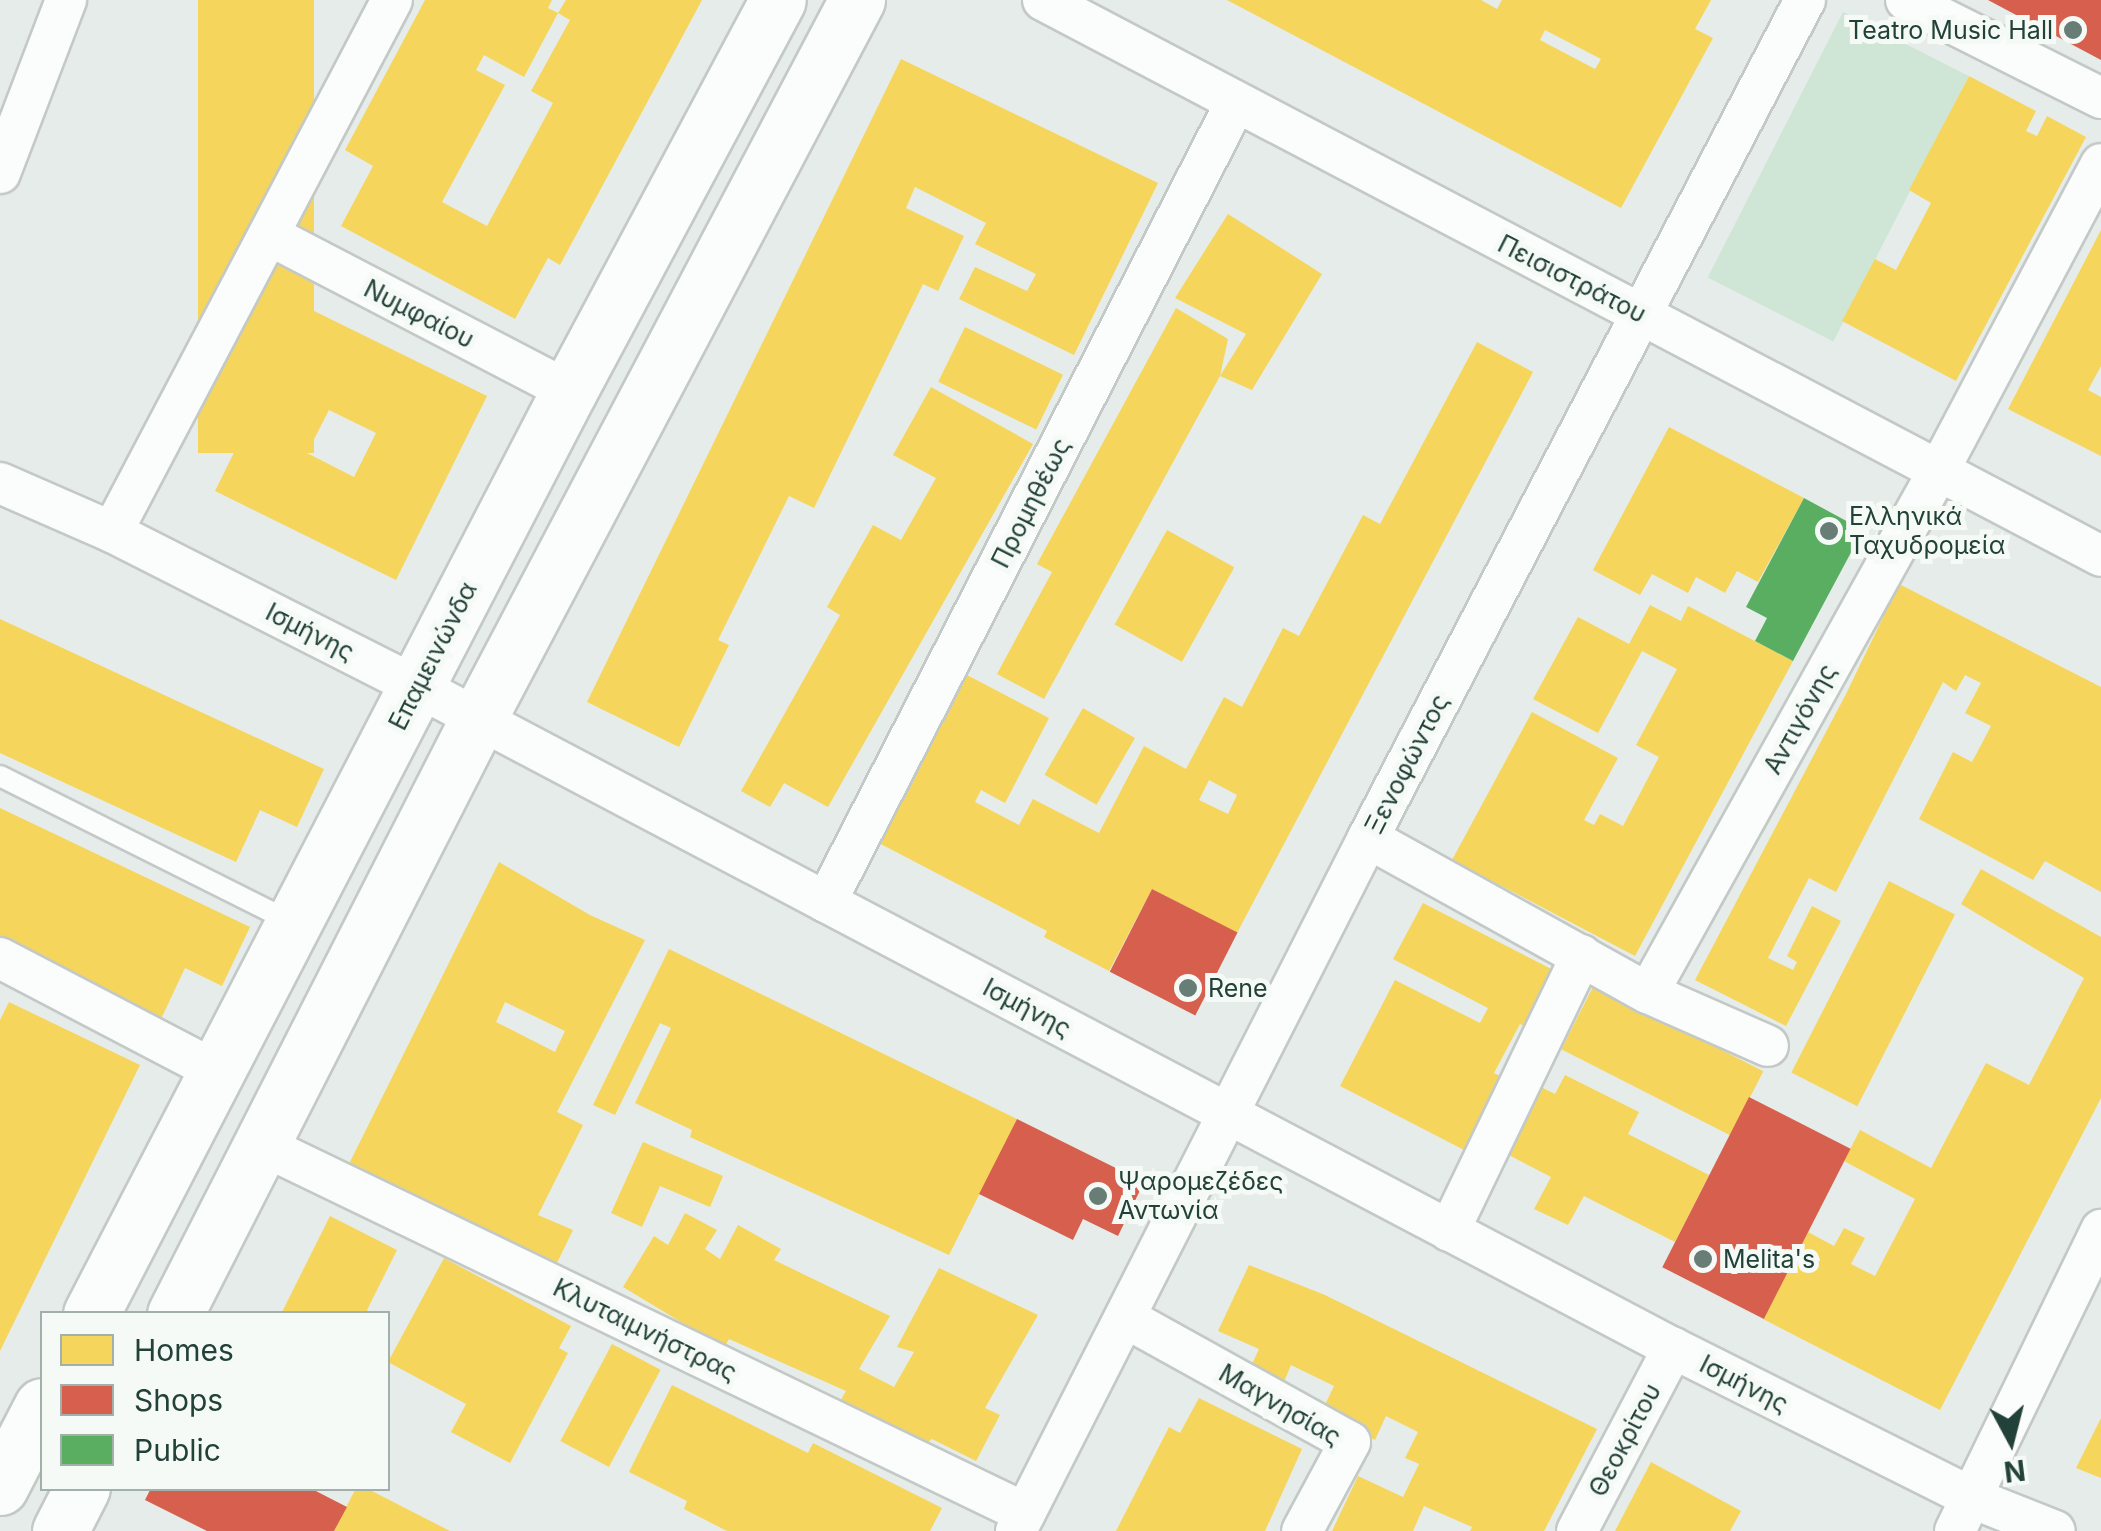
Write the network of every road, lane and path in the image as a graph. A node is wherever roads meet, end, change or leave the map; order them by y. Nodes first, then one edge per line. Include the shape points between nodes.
1 (66, 0) edge
2 (392, 0) edge
3 (778, 0) edge
4 (857, 0) edge
5 (1043, 0) edge
6 (1805, 0) edge
7 (1906, 0) edge
8 (2101, 98) edge
9 (1236, 104) junction
10 (2101, 164) edge
11 (0, 173) edge
12 (269, 235) junction
13 (1640, 314) junction
14 (570, 391) junction
15 (1939, 470) junction
16 (0, 483) edge
17 (112, 532) junction
18 (2101, 556) edge
19 (418, 687) junction
20 (478, 719) junction
21 (0, 776) edge
22 (1368, 838) junction
23 (826, 902) junction
24 (295, 924) junction
25 (1582, 955) junction
26 (0, 958) edge
27 (1648, 992) junction
28 (1768, 1046) dead end
29 (218, 1072) junction
30 (1228, 1114) junction
31 (264, 1146) junction
32 (2101, 1230) edge
33 (1449, 1232) junction
34 (93, 1311) edge
35 (177, 1311) edge
36 (1126, 1318) junction
37 (1673, 1348) junction
38 (40, 1410) edge
39 (0, 1487) edge
40 (80, 1491) edge
41 (1964, 1515) edge
42 (1021, 1522) edge
43 (60, 1531) edge
44 (1302, 1531) edge
45 (1577, 1531) edge
46 (2055, 1531) edge

1 - 11 street
2 - 12 street
3 - 14 main road, Επαμεινώνδα
4 - 20 main road
5 - 9 street, Πεισιστράτου
6 - 13 street, Ξενοφώντος
7 - 8 street
9 - 13 street, Πεισιστράτου
9 - 23 street, Προμηθέως
10 - 15 street, Αντιγόνης
12 - 14 street, Νυμφαίου
12 - 17 street
13 - 15 street, Πεισιστράτου
13 - 22 street, Ξενοφώντος
14 - 19 main road, Επαμεινώνδα
15 - 18 street, Πεισιστράτου
15 - 27 street, Αντιγόνης
16 - 17 street, Ισμήνης
17 - 19 street, Ισμήνης
19 - 20 street, Ισμήνης
19 - 24 main road, Επαμεινώνδα
20 - 23 street, Ισμήνης
20 - 31 main road
21 - 24 lane
22 - 25 street
22 - 30 street, Ξενοφώντος
23 - 30 street, Ισμήνης
24 - 29 main road, Επαμεινώνδα
25 - 27 street
25 - 33 street
26 - 29 street
27 - 28 street
29 - 34 main road, Επαμεινώνδα
30 - 33 street, Ισμήνης
30 - 36 street, Ξενοφώντος
31 - 35 main road
31 - 42 street, Κλυταιμνήστρας
32 - 41 street
33 - 37 street, Ισμήνης
36 - 42 street, Ξενοφώντος
36 - 44 street, Μαγνησίας via 1350,1442
37 - 41 street, Ισμήνης
37 - 45 street, Θεοκρίτου
38 - 39 main road
40 - 43 main road
41 - 46 street, Ισμήνης

